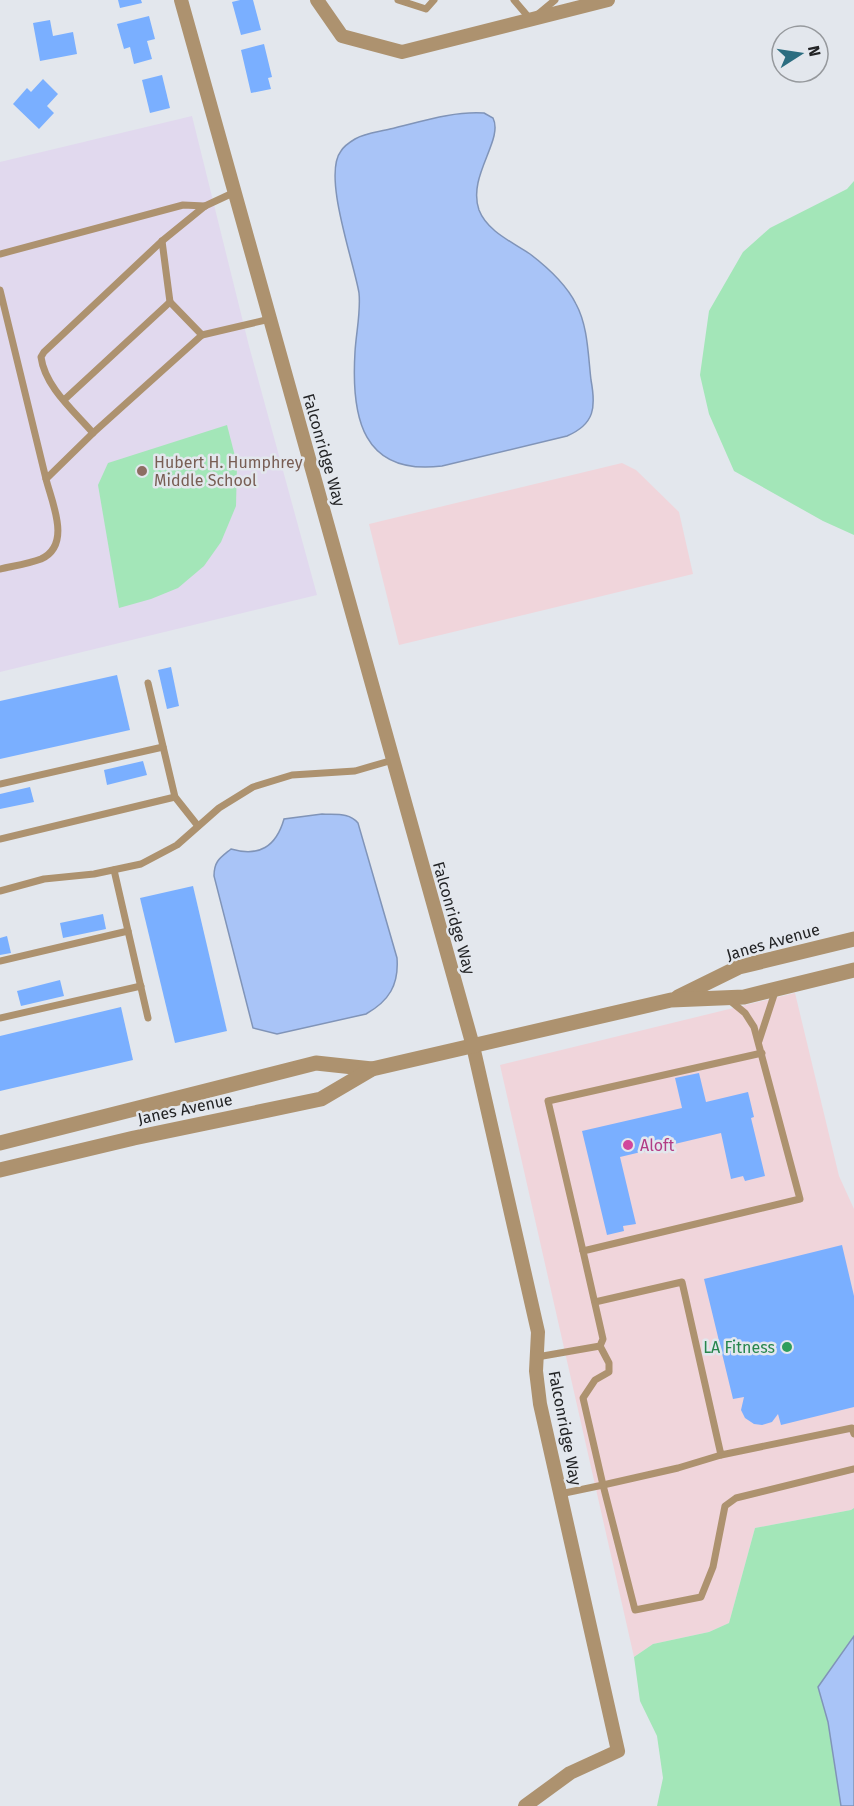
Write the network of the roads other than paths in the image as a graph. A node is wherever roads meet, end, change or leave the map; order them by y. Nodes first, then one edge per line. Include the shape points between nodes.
1 (182, 0) edge
2 (317, 0) edge
3 (398, 0) edge
4 (434, 0) edge
5 (514, 0) edge
6 (555, 0) edge
7 (608, 0) edge
8 (531, 20) junction
9 (235, 192) junction
10 (205, 206) junction
11 (162, 241) junction
12 (0, 254) edge
13 (0, 290) edge
14 (170, 302) junction
15 (270, 319) junction
16 (202, 335) junction
17 (64, 400) junction
18 (93, 433) junction
19 (46, 479) junction
20 (0, 569) edge
21 (148, 683) dead end
22 (163, 747) junction
23 (393, 760) junction
24 (0, 784) edge
25 (175, 797) junction
26 (198, 826) junction
27 (0, 839) edge
28 (114, 870) junction
29 (0, 891) edge
30 (128, 931) junction
31 (854, 939) edge
32 (0, 961) edge
33 (854, 970) edge
34 (141, 986) junction
35 (776, 989) junction
36 (726, 998) junction
37 (671, 1000) junction
38 (0, 1018) edge
39 (148, 1018) dead end
40 (759, 1041) junction
41 (473, 1046) junction
42 (762, 1053) junction
43 (372, 1069) junction
44 (0, 1143) edge
45 (0, 1170) edge
46 (583, 1251) junction
47 (595, 1302) junction
48 (600, 1346) junction
49 (537, 1357) junction
50 (854, 1434) edge
51 (721, 1455) junction
52 (854, 1469) edge
53 (603, 1485) junction
54 (560, 1494) junction
55 (525, 1806) edge

1 - 9 street, Falconridge Way
2 - 8 street via 342,36 402,52
3 - 4 lane via 426,9
5 - 8 lane
6 - 8 lane
7 - 8 street
9 - 10 lane
9 - 15 street, Falconridge Way
10 - 11 lane
10 - 12 lane via 183,205
11 - 14 lane
11 - 17 lane via 44,352 44,373
13 - 19 lane
14 - 16 lane
14 - 17 lane
15 - 16 lane
15 - 23 street, Falconridge Way
16 - 18 lane
17 - 18 lane
18 - 19 lane
19 - 20 lane via 59,531 54,548 43,558
21 - 22 lane
22 - 24 lane
22 - 25 lane
23 - 26 lane via 355,771 292,775 253,787
23 - 41 street, Falconridge Way
25 - 26 lane
25 - 27 lane
26 - 28 lane via 177,844 141,864
28 - 29 lane via 44,879
28 - 30 lane
30 - 32 lane
30 - 34 lane
31 - 37 street, Janes Avenue via 739,967
33 - 35 street, Janes Avenue
34 - 38 lane
34 - 39 lane
35 - 36 street, Janes Avenue
35 - 40 lane
36 - 37 street, Janes Avenue
36 - 40 lane via 745,1013
37 - 41 street, Janes Avenue
40 - 42 lane
41 - 43 street, Janes Avenue
41 - 49 street, Falconridge Way via 538,1332
42 - 46 lane via 548,1101
42 - 46 lane via 800,1199
43 - 44 street, Janes Avenue via 316,1063
43 - 45 street, Janes Avenue via 321,1099
46 - 47 lane
47 - 48 lane via 603,1339
47 - 51 lane via 682,1282
48 - 49 lane
48 - 53 lane via 609,1372 594,1380 583,1398
49 - 54 street, Falconridge Way via 540,1404
50 - 51 lane via 852,1428
51 - 53 lane
52 - 53 lane via 736,1498 724,1506 712,1567 700,1596 635,1611
53 - 54 lane
54 - 55 street, Falconridge Way via 618,1750 570,1773

